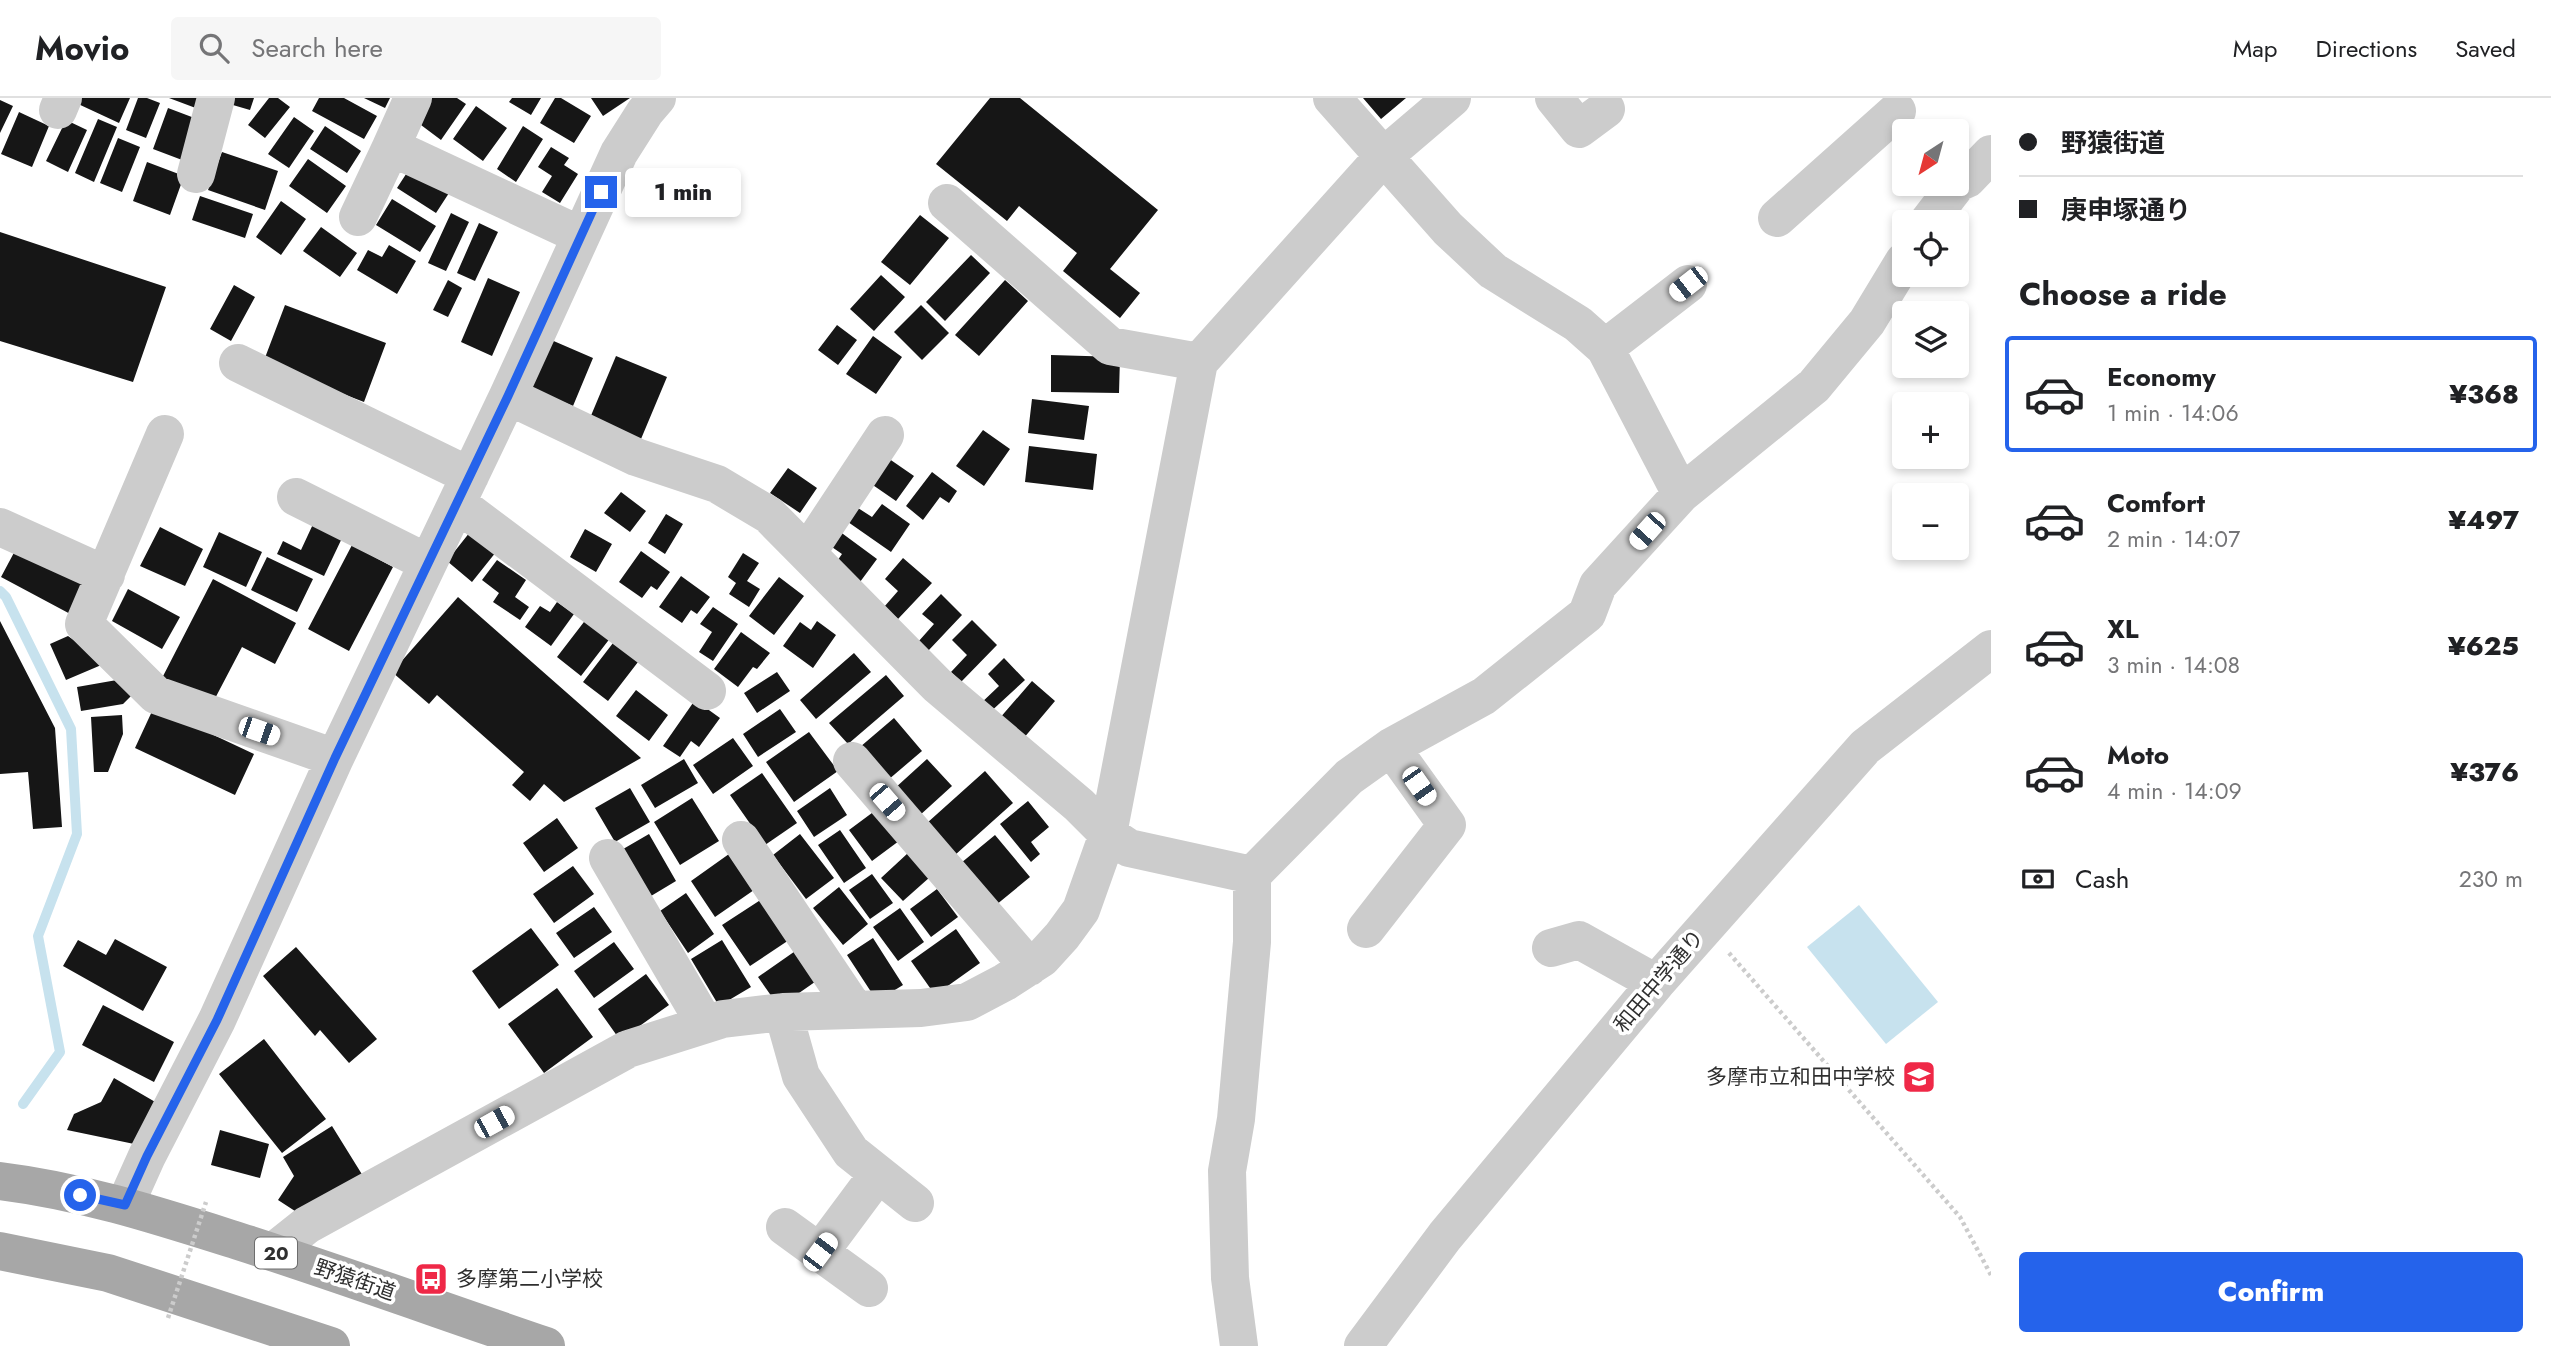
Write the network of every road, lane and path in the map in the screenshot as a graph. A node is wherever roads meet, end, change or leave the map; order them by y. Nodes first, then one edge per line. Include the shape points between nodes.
1 (216, 98) edge
2 (413, 98) edge
3 (657, 98) edge
4 (1332, 98) edge
5 (1452, 98) edge
6 (1554, 98) edge
7 (1606, 109) dead end
8 (1899, 114) edge
9 (391, 147) junction
10 (1991, 154) edge
11 (1384, 156) junction
12 (196, 174) dead end
13 (1969, 178) edge
14 (947, 203) dead end
15 (358, 217) dead end
16 (1777, 218) dead end
17 (580, 235) junction
18 (1892, 281) edge
19 (1688, 284) dead end
20 (1605, 348) junction
21 (1199, 362) junction
22 (238, 363) dead end
23 (508, 396) junction
24 (165, 434) dead end
25 (885, 436) dead end
26 (463, 489) junction
27 (1681, 494) junction
28 (296, 497) dead end
29 (0, 527) edge
30 (807, 553) junction
31 (428, 563) junction
32 (106, 575) junction
33 (1991, 649) edge
34 (707, 691) dead end
35 (1391, 747) junction
36 (335, 758) junction
37 (852, 761) dead end
38 (1108, 834) junction
39 (741, 840) dead end
40 (608, 858) dead end
41 (1252, 875) junction
42 (1705, 926) junction
43 (1366, 929) dead end
44 (1551, 948) dead end
45 (1029, 967) junction
46 (1656, 983) junction
47 (855, 1010) junction
48 (783, 1012) junction
49 (705, 1024) junction
50 (878, 1174) junction
51 (0, 1181) edge
52 (206, 1202) dead end
53 (915, 1203) dead end
54 (125, 1205) junction
55 (785, 1227) dead end
56 (0, 1251) edge
57 (273, 1252) junction
58 (820, 1252) junction
59 (1991, 1275) edge
60 (869, 1288) dead end
61 (168, 1318) dead end
62 (331, 1346) edge
63 (546, 1346) edge
64 (1238, 1346) edge
65 (1363, 1346) edge

1 - 12 street
2 - 9 street
3 - 17 street via 618,153
4 - 11 street
5 - 11 street
6 - 7 street via 1579,128
8 - 16 street
9 - 15 street
9 - 17 street
10 - 13 street
11 - 20 street via 1448,229 1493,271 1578,324
11 - 21 street
14 - 21 street via 1110,346
17 - 23 street
18 - 27 street via 1867,322 1814,386
19 - 20 street
20 - 27 street
21 - 38 street
22 - 26 street
23 - 26 street
23 - 30 street via 636,457 717,484 769,515
24 - 32 street
25 - 30 street
26 - 31 street
26 - 34 street
27 - 35 street via 1598,585 1587,614 1484,696
28 - 31 street
29 - 32 street
30 - 38 street via 937,685
31 - 36 street
32 - 36 street via 85,624 156,695
33 - 42 street, 和田中学通り via 1865,747
35 - 41 street via 1349,777
35 - 43 street via 1447,825
36 - 54 street via 217,1020
37 - 45 street
38 - 41 street via 1129,848
38 - 45 street via 1081,910 1042,958
39 - 47 street
40 - 49 street
41 - 64 street via 1252,942 1227,1171 1230,1278
42 - 46 street, 和田中学通り
42 - 59 path via 1960,1217
44 - 46 street via 1579,940
45 - 47 street via 967,1002
46 - 65 street, 和田中学通り via 1445,1236
47 - 48 street
48 - 49 street
48 - 50 street via 801,1076 851,1152
49 - 57 street via 628,1049 307,1225
50 - 53 street
50 - 58 street
51 - 54 main road, 野猿街道 / 20
52 - 61 path, bridge
54 - 57 main road, 野猿街道 / 20
55 - 58 street
56 - 62 main road via 108,1273
57 - 63 main road, 野猿街道 / 20
58 - 60 street

